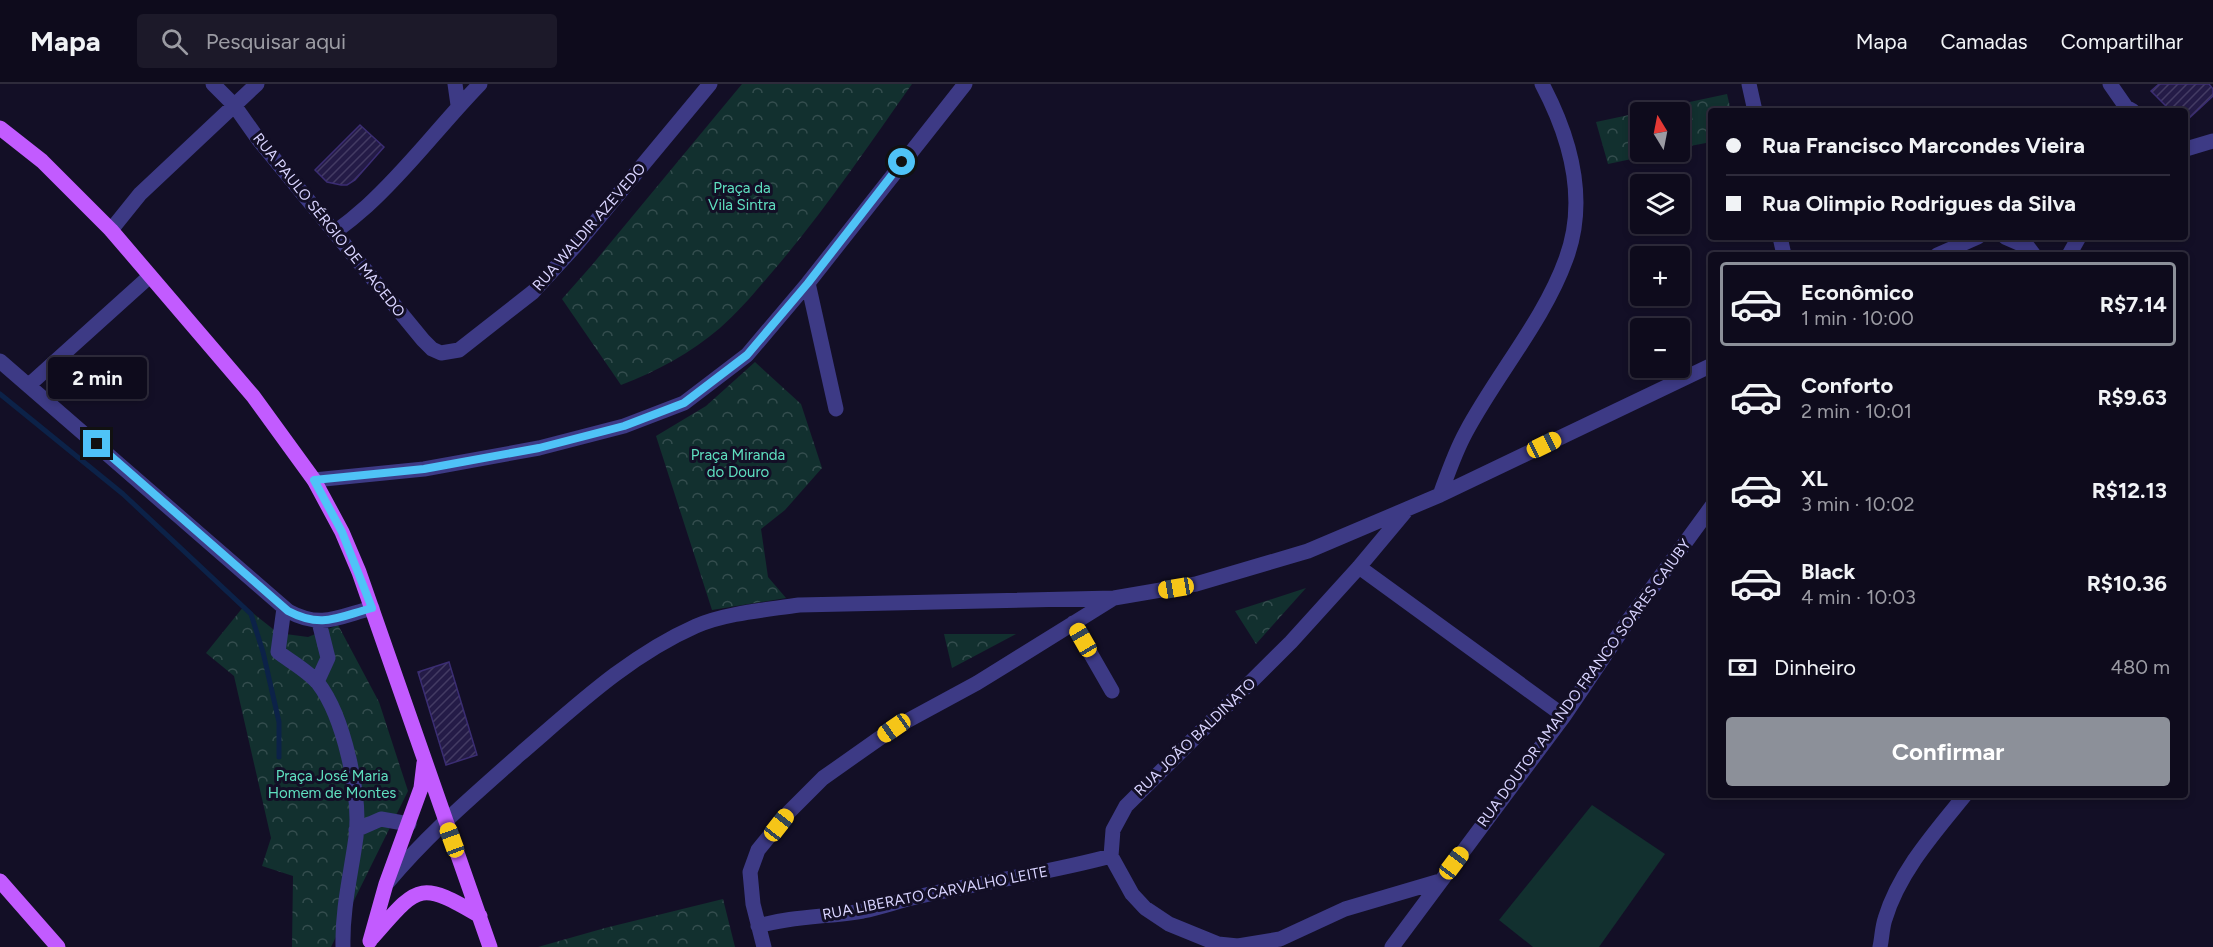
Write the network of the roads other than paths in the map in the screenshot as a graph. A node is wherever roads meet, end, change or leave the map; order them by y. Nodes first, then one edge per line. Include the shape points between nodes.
1 (213, 84) edge
2 (257, 84) edge
3 (455, 84) edge
4 (480, 84) edge
5 (710, 84) edge
6 (965, 84) edge
7 (1542, 84) edge
8 (1749, 84) edge
9 (2110, 84) edge
10 (234, 105) junction
11 (458, 105) junction
12 (1754, 108) edge
13 (2128, 108) edge
14 (0, 128) edge
15 (2188, 138) edge
16 (2209, 142) edge
17 (2188, 148) edge
18 (111, 230) junction
19 (335, 232) junction
20 (1971, 240) edge
21 (2012, 240) edge
22 (1943, 252) edge
23 (2032, 252) edge
24 (150, 276) junction
25 (808, 283) junction
26 (453, 353) joint
27 (0, 361) edge
28 (1708, 367) edge
29 (29, 385) junction
30 (836, 409) dead end
31 (314, 480) junction
32 (1440, 495) junction
33 (1409, 508) junction
34 (1708, 511) edge
35 (1359, 567) junction
36 (1114, 598) junction
37 (284, 608) junction
38 (372, 608) junction
39 (319, 622) junction
40 (1073, 623) junction
41 (317, 682) junction
42 (1112, 691) dead end
43 (1563, 716) junction
44 (425, 757) junction
45 (1963, 798) edge
46 (445, 821) junction
47 (409, 824) junction
48 (356, 830) junction
49 (1111, 856) junction
50 (0, 881) edge
51 (1440, 881) junction
52 (386, 884) junction
53 (480, 916) junction
54 (758, 926) junction
55 (367, 944) edge
56 (55, 946) edge
57 (343, 947) edge
58 (490, 947) edge
59 (764, 947) edge
60 (1392, 947) edge
61 (1880, 947) edge

1 - 10 street, RUA PAULO SÉRGIO DE MACEDO
2 - 10 street
3 - 11 street
4 - 11 street
5 - 26 street, RUA WALDIR AZEVEDO via 549,277 473,341
6 - 25 street
7 - 32 street via 1569,146 1574,178 1576,212 1567,256 1544,304 1466,431
8 - 12 street
9 - 13 street
10 - 18 street via 140,194
10 - 19 street, RUA PAULO SÉRGIO DE MACEDO via 258,140
11 - 19 street via 368,206
14 - 18 main road via 42,161
15 - 16 street
16 - 17 street
18 - 24 main road
19 - 26 street, RUA PAULO SÉRGIO DE MACEDO via 423,340 441,353
20 - 22 street
21 - 23 street
24 - 29 street
24 - 31 main road via 253,396
25 - 30 street
25 - 31 street via 747,355 684,403 624,426 539,448 424,469
27 - 29 street
28 - 32 street
29 - 37 street
31 - 38 main road via 342,532
32 - 33 street
33 - 35 street, RUA JOÃO BALDINATO
33 - 36 street via 1308,551 1196,584
34 - 43 street, RUA DOUTOR AMANDO FRANCO SOARES CAIUBY
35 - 43 street
35 - 49 street, RUA JOÃO BALDINATO via 1291,642 1126,806 1113,830
36 - 40 street
36 - 46 street via 799,605 747,612 698,625 650,649 607,679
37 - 39 street via 304,620
37 - 41 street via 278,652
38 - 39 street
38 - 44 main road
39 - 41 street via 328,658
40 - 42 street
40 - 54 street via 894,728 823,778 759,850 750,872
41 - 48 street via 337,715 356,800
43 - 51 street, RUA DOUTOR AMANDO FRANCO SOARES CAIUBY
44 - 46 main road
44 - 47 main road via 421,788
45 - 61 street via 1903,881 1885,920
46 - 52 street
46 - 53 main road
47 - 48 street via 381,819
47 - 52 main road
48 - 57 street via 342,925
49 - 51 street via 1132,894 1145,908 1169,924 1218,944 1238,946 1280,939 1345,909
49 - 54 street, RUA LIBERATO CARVALHO LEITE via 865,910
50 - 56 main road
51 - 60 street, RUA DOUTOR AMANDO FRANCO SOARES CAIUBY
52 - 55 main road
53 - 55 main road via 448,897 424,892 410,897
53 - 58 main road
54 - 59 street

